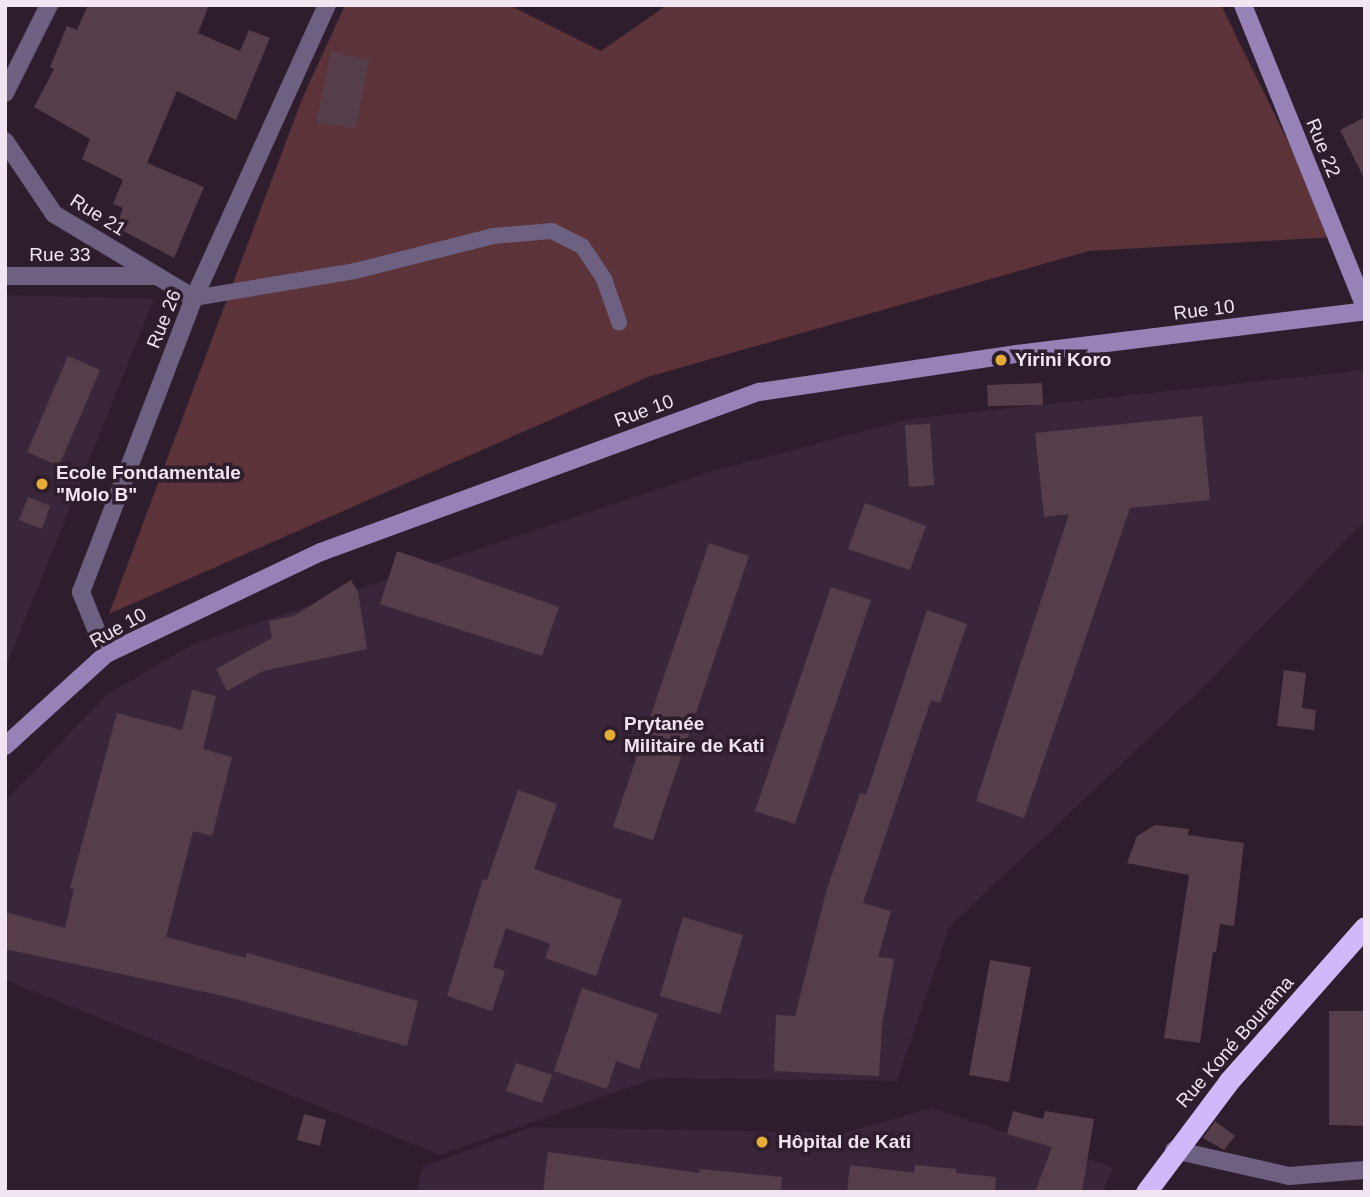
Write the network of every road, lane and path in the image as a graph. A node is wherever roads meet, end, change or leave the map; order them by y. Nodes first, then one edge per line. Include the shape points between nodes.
1 (50, 5) edge
2 (327, 5) edge
3 (1242, 5) edge
4 (5, 93) edge
5 (5, 141) edge
6 (5, 276) edge
7 (157, 276) junction
8 (194, 298) junction
9 (1365, 309) edge
10 (619, 322) dead end
11 (106, 654) junction
12 (5, 746) edge
13 (1365, 927) edge
14 (1174, 1150) junction
15 (1365, 1170) edge
16 (1146, 1192) edge

1 - 4 street
2 - 8 street, Rue 26
3 - 9 main road, Rue 22
5 - 7 street, Rue 21 via 54,214
6 - 7 street, Rue 33
7 - 8 street, Rue 21
8 - 10 lane via 355,271 493,236 552,231 582,246 604,279
8 - 11 street, Rue 26 via 80,592
9 - 11 main road, Rue 10 via 759,392 321,552
11 - 12 main road, Rue 10
13 - 14 highway, Rue Koné Bourama
14 - 15 street via 1289,1176
14 - 16 highway, Rue Koné Bourama

